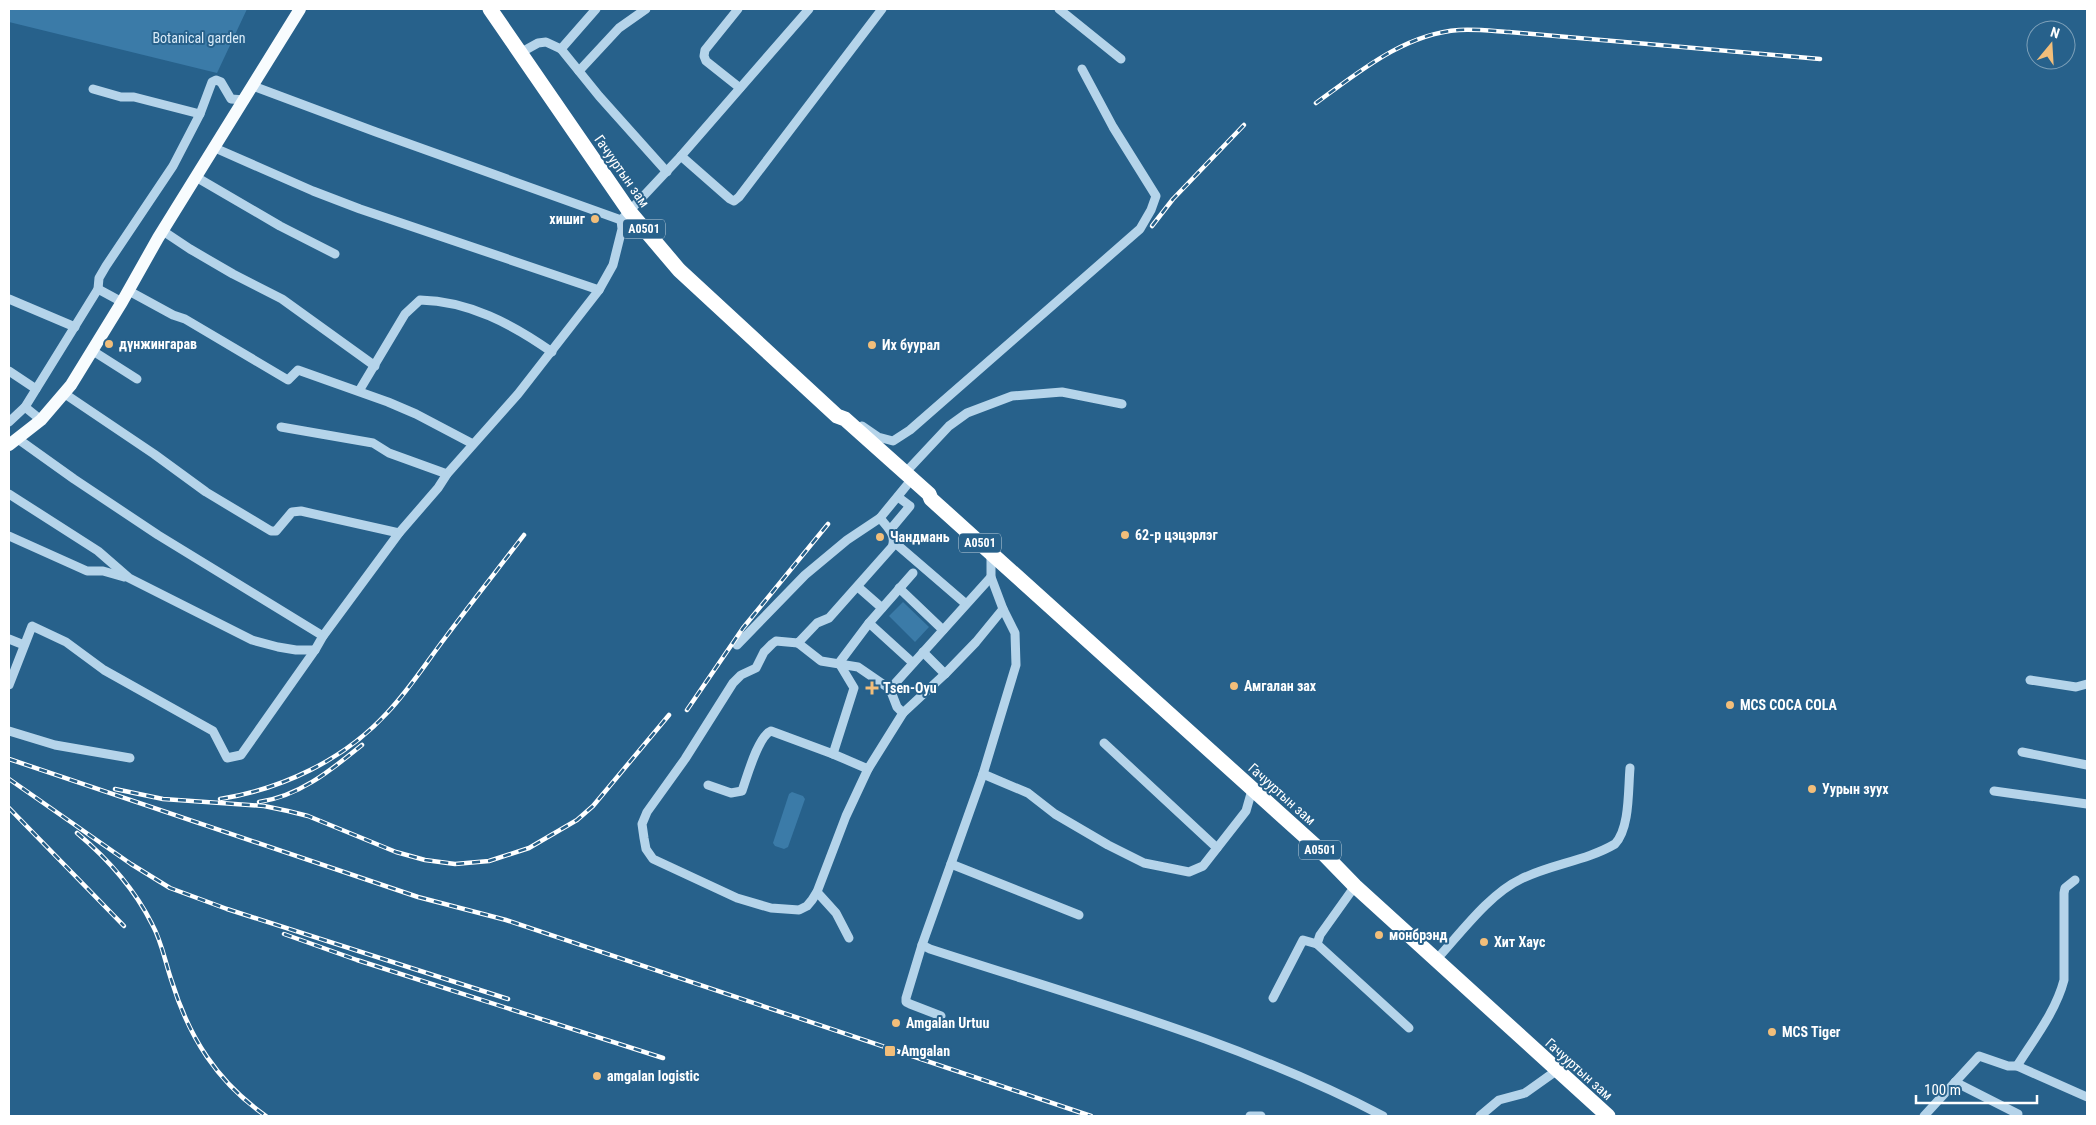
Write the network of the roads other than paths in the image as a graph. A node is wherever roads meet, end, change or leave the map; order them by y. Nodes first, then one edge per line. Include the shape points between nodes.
1 (300, 9) edge
2 (490, 9) edge
3 (596, 9) edge
4 (646, 9) edge
5 (738, 9) edge
6 (809, 9) edge
7 (882, 9) edge
8 (1059, 9) edge
9 (561, 48) junction
10 (520, 53) junction
11 (1120, 59) dead end
12 (1082, 69) dead end
13 (579, 71) junction
14 (253, 86) junction
15 (740, 88) junction
16 (93, 89) dead end
17 (244, 100) junction
18 (200, 114) junction
19 (215, 148) junction
20 (681, 156) junction
21 (667, 172) junction
22 (196, 177) junction
23 (625, 215) junction
24 (163, 231) junction
25 (335, 254) dead end
26 (98, 288) junction
27 (600, 290) junction
28 (129, 291) junction
29 (9, 299) edge
30 (122, 302) junction
31 (75, 327) junction
32 (92, 351) junction
33 (552, 352) junction
34 (375, 366) junction
35 (9, 371) edge
36 (137, 379) dead end
37 (36, 389) junction
38 (359, 391) junction
39 (65, 394) junction
40 (1122, 404) dead end
41 (25, 407) junction
42 (839, 414) junction
43 (41, 420) junction
44 (9, 422) edge
45 (282, 427) dead end
46 (12, 442) edge
47 (473, 444) junction
48 (447, 474) junction
49 (903, 485) junction
50 (9, 494) edge
51 (880, 518) junction
52 (890, 530) junction
53 (400, 533) junction
54 (9, 536) edge
55 (894, 542) junction
56 (991, 553) junction
57 (913, 573) dead end
58 (991, 577) junction
59 (129, 578) junction
60 (858, 586) junction
61 (899, 588) junction
62 (966, 604) junction
63 (882, 608) junction
64 (1002, 610) junction
65 (869, 623) junction
66 (943, 630) junction
67 (323, 636) junction
68 (9, 639) edge
69 (798, 643) junction
70 (24, 644) junction
71 (737, 644) dead end
72 (315, 650) junction
73 (923, 652) junction
74 (839, 663) junction
75 (913, 663) junction
76 (945, 674) junction
77 (2030, 680) dead end
78 (2087, 684) edge
79 (9, 685) edge
80 (890, 689) junction
81 (903, 712) junction
82 (9, 731) edge
83 (1104, 743) dead end
84 (2022, 752) dead end
85 (833, 754) junction
86 (130, 758) dead end
87 (2087, 765) edge
88 (1630, 768) dead end
89 (868, 769) junction
90 (983, 774) junction
91 (708, 785) dead end
92 (1252, 790) junction
93 (1994, 791) dead end
94 (2087, 804) edge
95 (1216, 848) junction
96 (950, 864) junction
97 (2075, 880) dead end
98 (1355, 886) junction
99 (817, 892) junction
100 (1079, 915) dead end
101 (848, 938) dead end
102 (1317, 944) junction
103 (922, 945) junction
104 (1436, 960) junction
105 (1273, 998) dead end
106 (941, 1016) dead end
107 (1409, 1028) dead end
108 (2017, 1066) junction
109 (1556, 1071) junction
110 (1956, 1082) junction
111 (2087, 1097) edge
112 (2018, 1114) dead end
113 (1250, 1116) edge
114 (1262, 1116) edge
115 (1383, 1116) edge
116 (1480, 1116) edge
117 (1608, 1116) edge
118 (1924, 1116) edge

1 - 14 main road
2 - 10 highway, Гачууртын зам / A0501
3 - 9 street
4 - 13 street via 619,28
5 - 15 street via 705,50 704,56 706,62
6 - 15 street
7 - 20 street via 734,201
8 - 11 street
9 - 10 street via 546,42
9 - 13 street
10 - 23 highway, Гачууртын зам / A0501
12 - 42 street via 1156,196 1140,229 899,438 893,441 878,437
13 - 21 street
14 - 17 main road
14 - 23 street via 385,136
15 - 20 street
16 - 18 street
17 - 18 street via 231,98 221,82 214,80
17 - 19 main road
18 - 26 street via 173,166 102,272
19 - 22 main road
19 - 27 street via 360,209
20 - 21 street
21 - 23 street
22 - 24 main road
22 - 25 street
23 - 27 street via 613,265
23 - 42 highway, Гачууртын зам / A0501 via 679,270
24 - 28 main road
24 - 34 street via 282,299
26 - 30 street
26 - 31 street
27 - 33 street
28 - 30 main road
28 - 38 street via 185,319 288,380 298,370
29 - 31 street
30 - 32 main road
31 - 37 street
32 - 36 street
32 - 39 main road
33 - 34 street via 483,312 440,300 420,300 405,314
33 - 47 street
34 - 38 street
35 - 37 street
37 - 41 street
38 - 47 street via 416,414
39 - 43 main road
39 - 53 street via 206,492 270,531 276,531 292,512 301,512
40 - 49 street via 1062,392 1012,396 967,413 949,426
41 - 43 street
41 - 44 street
42 - 49 highway, Гачууртын зам / A0501
43 - 46 main road
45 - 48 street via 372,444
46 - 67 street
47 - 48 street
48 - 53 street
49 - 51 street
49 - 52 street via 910,506
49 - 56 highway, Гачууртын зам / A0501 via 929,494
50 - 59 street via 98,551
51 - 52 street
51 - 71 street via 805,575
52 - 55 street
53 - 67 street
54 - 59 street via 87,571 103,571
55 - 60 street
55 - 62 street
56 - 58 street
56 - 92 highway, Гачууртын зам / A0501
57 - 61 street
58 - 62 street
58 - 64 street
59 - 72 street via 252,640 296,650
60 - 63 street
60 - 69 street via 829,618 817,623
61 - 63 street
61 - 66 street
62 - 66 street
63 - 65 street
64 - 76 street
64 - 90 street via 1015,633 1016,665
65 - 74 street
65 - 75 street
66 - 73 street
67 - 72 street
68 - 70 street
69 - 74 street via 821,661
69 - 99 street via 776,641 764,652 756,668 733,683 642,824 646,848 653,859 750,903 798,910 807,906
70 - 72 street via 32,626 66,642 104,670 213,731 227,758 241,755
70 - 79 street
73 - 75 street
73 - 76 street
74 - 80 street via 858,667
74 - 85 street via 854,688
75 - 80 street
76 - 81 street
77 - 78 street via 2076,687
80 - 81 street
81 - 89 street
82 - 86 street via 55,745
83 - 95 street
84 - 87 street
85 - 89 street
85 - 91 street via 771,731 761,742 742,791 731,793
88 - 104 street via 1624,828 1619,840 1520,879 1504,890
89 - 99 street
90 - 95 street via 1028,793 1055,814 1144,863 1189,872 1202,866
90 - 96 street
92 - 95 street via 1246,811
92 - 98 highway, Гачууртын зам / A0501 via 1319,849
93 - 94 street
96 - 100 street
96 - 103 street
97 - 108 street via 2064,893 2062,990
98 - 102 street
98 - 104 highway, Гачууртын зам / A0501
99 - 101 street via 836,913
102 - 105 street via 1303,940
102 - 107 street
103 - 106 street via 906,1002
103 - 115 street via 1215,1042 1288,1071
104 - 109 highway, Гачууртын зам / A0501
108 - 110 street via 1980,1056
108 - 111 street
109 - 116 street via 1525,1093 1499,1100
109 - 117 highway, Гачууртын зам / A0501
110 - 112 street
110 - 118 street
113 - 114 street

